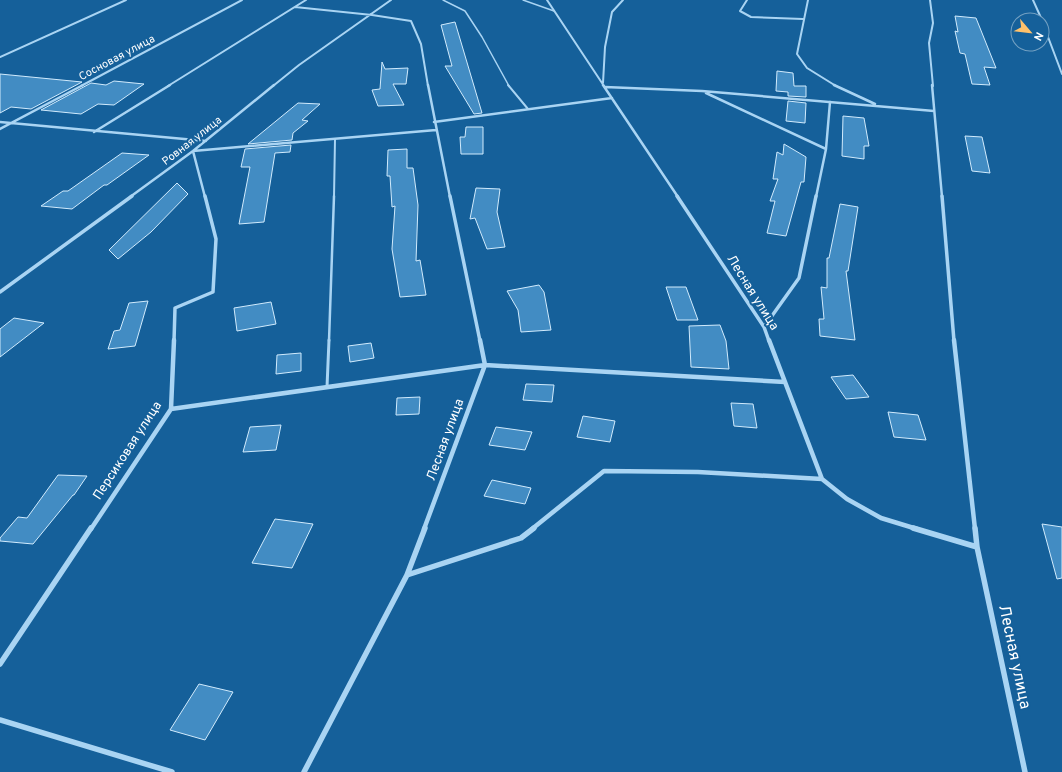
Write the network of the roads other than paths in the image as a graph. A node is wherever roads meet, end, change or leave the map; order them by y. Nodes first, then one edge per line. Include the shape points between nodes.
1 (126, 0) edge
2 (242, 0) edge
3 (306, 0) edge
4 (391, 0) edge
5 (443, 0) edge
6 (523, 0) edge
7 (547, 0) edge
8 (623, 0) edge
9 (747, 0) edge
10 (808, 0) edge
11 (930, 0) edge
12 (1033, 0) edge
13 (295, 7) junction
14 (554, 11) junction
15 (1038, 12) edge
16 (372, 15) junction
17 (803, 19) junction
18 (1050, 42) edge
19 (0, 56) edge
20 (1062, 74) edge
21 (604, 85) junction
22 (702, 91) junction
23 (612, 98) junction
24 (830, 102) junction
25 (878, 105) junction
26 (528, 109) junction
27 (934, 111) junction
28 (0, 122) edge
29 (434, 122) junction
30 (12, 123) junction
31 (0, 129) edge
32 (436, 130) junction
33 (94, 132) junction
34 (335, 139) junction
35 (207, 141) junction
36 (826, 149) junction
37 (193, 151) junction
38 (0, 292) edge
39 (764, 327) junction
40 (485, 365) junction
41 (785, 382) junction
42 (327, 387) junction
43 (171, 409) junction
44 (822, 479) junction
45 (977, 547) junction
46 (407, 575) junction
47 (0, 664) edge
48 (0, 720) edge
49 (172, 772) edge
50 (304, 772) edge
51 (1025, 772) edge

1 - 19 street
2 - 30 street, Сосновая улица
3 - 13 street
4 - 16 street, Ровная улица
5 - 26 lane via 464,11 482,37 507,84
6 - 14 lane
7 - 14 street, Лесная улица
8 - 21 street via 612,12 605,47
9 - 17 street via 740,11 751,17
10 - 17 street
11 - 27 street, Лесная улица via 933,23 929,43
12 - 15 street
13 - 16 street
13 - 33 street
14 - 21 street, Лесная улица
16 - 29 street via 411,21 422,44
16 - 35 street, Ровная улица via 299,65
17 - 25 street via 796,54 807,68 832,84
18 - 20 street
21 - 22 street
21 - 23 street, Лесная улица
22 - 24 street
22 - 36 street
23 - 26 street
23 - 39 street, Лесная улица
24 - 25 street
24 - 36 street
25 - 27 street
26 - 29 street
27 - 45 street, Лесная улица via 956,367
28 - 30 street
29 - 32 street
30 - 31 street, Сосновая улица
30 - 33 street
32 - 34 street
32 - 40 street
33 - 35 street
34 - 37 street
34 - 42 lane
35 - 37 street, Ровная улица
36 - 39 street via 799,278
37 - 38 street, Ровная улица
37 - 43 street, Персиковая улица via 216,240 213,292 175,308
39 - 41 street, Лесная улица
40 - 41 street
40 - 42 street
40 - 46 street, Лесная улица
41 - 44 street, Лесная улица
42 - 43 street
43 - 47 street, Персиковая улица
44 - 45 street via 847,499 881,518
44 - 46 street via 698,472 604,471 521,538
45 - 51 street, Лесная улица
46 - 50 street, Лесная улица
48 - 49 street

